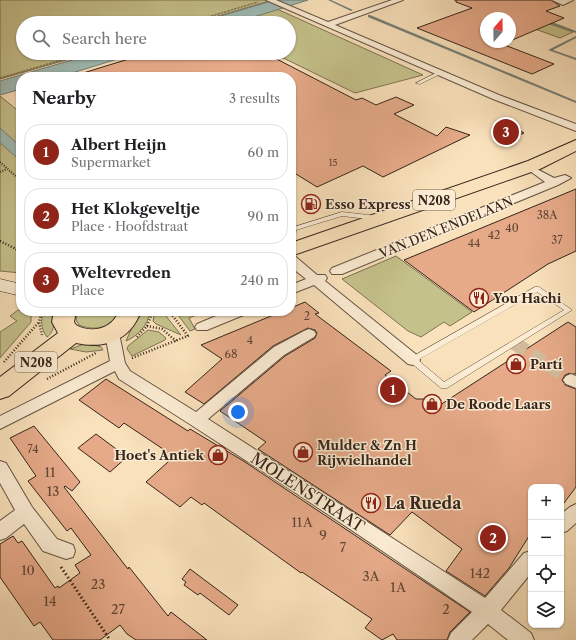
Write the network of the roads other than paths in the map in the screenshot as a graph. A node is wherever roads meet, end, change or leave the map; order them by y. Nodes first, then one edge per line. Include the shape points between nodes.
1 (270, 0) edge
2 (399, 0) edge
3 (556, 0) edge
4 (569, 0) edge
5 (329, 24) junction
6 (440, 73) junction
7 (418, 83) dead end
8 (576, 128) edge
9 (576, 146) edge
10 (576, 153) edge
11 (535, 171) junction
12 (569, 177) edge
13 (296, 247) edge
14 (296, 254) edge
15 (296, 264) edge
16 (337, 271) dead end
17 (317, 279) junction
18 (0, 285) edge
19 (296, 288) edge
20 (16, 289) edge
21 (63, 316) edge
22 (135, 316) edge
23 (229, 316) edge
24 (202, 327) road end
25 (112, 333) junction
26 (72, 334) junction
27 (309, 334) dead end
28 (413, 360) junction
29 (118, 363) junction
30 (0, 390) edge
31 (197, 420) junction
32 (0, 423) edge
33 (0, 468) edge
34 (26, 512) junction
35 (576, 512) edge
36 (564, 522) edge
37 (0, 532) edge
38 (66, 552) road end
39 (528, 563) edge
40 (487, 611) junction
41 (458, 640) edge
42 (524, 640) edge

1 - 5 street
2 - 5 street
3 - 4 street
5 - 6 street
6 - 7 lane
6 - 8 street
9 - 13 main road, VAN DEN ENDELAAN / N208 via 534,165
10 - 11 main road, VAN DEN ENDELAAN / N208
11 - 12 street, VAN DEN ENDELAAN
11 - 14 main road, VAN DEN ENDELAAN / N208
12 - 16 street, VAN DEN ENDELAAN
15 - 17 street
17 - 19 street
17 - 28 street
18 - 20 main road
21 - 26 main road via 63,324
22 - 25 main road
23 - 24 street
25 - 26 main road via 91,338
25 - 29 street, MOLENSTRAAT
26 - 30 main road, N208
27 - 31 street via 279,351
28 - 28 lane via 444,386 570,310 537,289
29 - 31 street, MOLENSTRAAT via 124,375
29 - 32 street
31 - 40 street, MOLENSTRAAT
33 - 34 street
34 - 37 street
34 - 38 street via 50,545
35 - 36 street
39 - 40 street
40 - 41 street
40 - 42 street, MOLENSTRAAT

